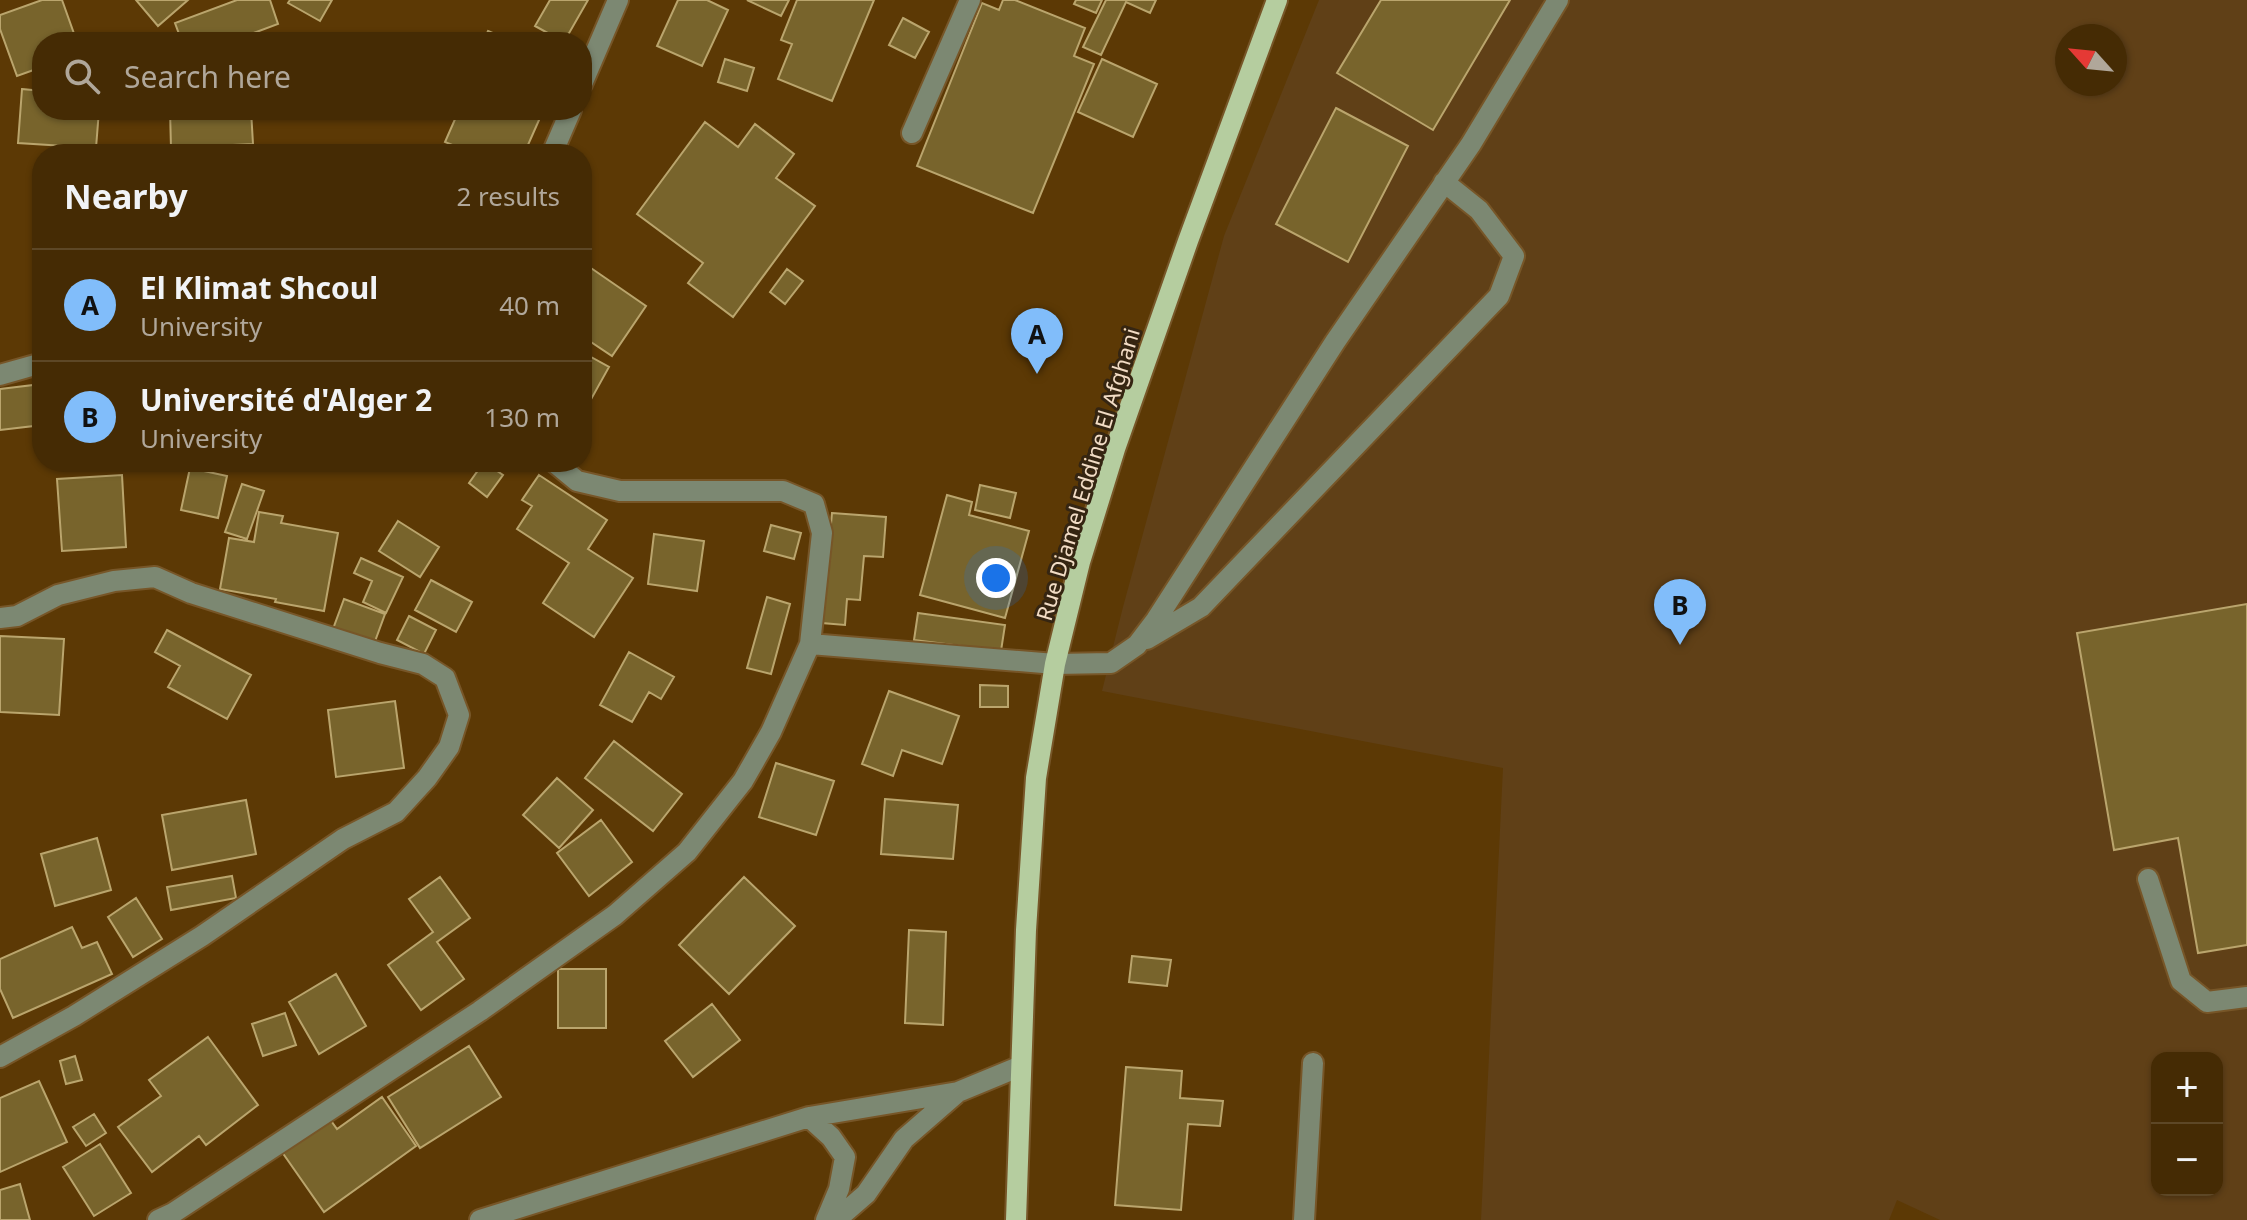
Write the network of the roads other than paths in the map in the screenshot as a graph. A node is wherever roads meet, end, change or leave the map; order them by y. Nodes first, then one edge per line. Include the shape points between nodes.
1 (618, 0) edge
2 (970, 0) edge
3 (1277, 0) edge
4 (1558, 0) edge
5 (592, 61) edge
6 (567, 120) edge
7 (912, 133) dead end
8 (556, 144) edge
9 (1444, 182) junction
10 (32, 366) edge
11 (0, 375) edge
12 (566, 472) edge
13 (0, 618) edge
14 (810, 644) junction
15 (1137, 645) junction
16 (1055, 664) junction
17 (2148, 879) dead end
18 (2247, 997) edge
19 (0, 1057) edge
20 (1313, 1063) dead end
21 (1021, 1066) junction
22 (958, 1092) junction
23 (809, 1117) junction
24 (158, 1220) edge
25 (480, 1220) edge
26 (826, 1220) edge
27 (836, 1220) edge
28 (1016, 1220) edge
29 (1304, 1220) edge

1 - 5 street
2 - 7 street
3 - 16 main road, Rue Djamel Eddine El Afghani via 1115,449
4 - 9 street
6 - 8 street
9 - 15 street
9 - 15 street via 1479,210 1514,256 1499,296 1201,607
10 - 11 street
12 - 14 street via 577,481 620,491 783,491 814,504 822,533
13 - 19 street via 17,616 58,595 155,577 191,593 423,664 445,678 459,715 449,747 396,812 343,839 202,936
14 - 16 street
14 - 24 street via 743,781 687,852 615,915 480,1011
15 - 16 street via 1111,663
16 - 21 main road, Rue Djamel Eddine El Afghani via 1036,778
17 - 18 street via 2181,981 2207,1002
20 - 29 street
21 - 22 street
21 - 28 main road, Rue Djamel Eddine El Afghani
22 - 23 street
22 - 27 street via 904,1139 866,1194
23 - 25 street
23 - 26 street via 845,1157

